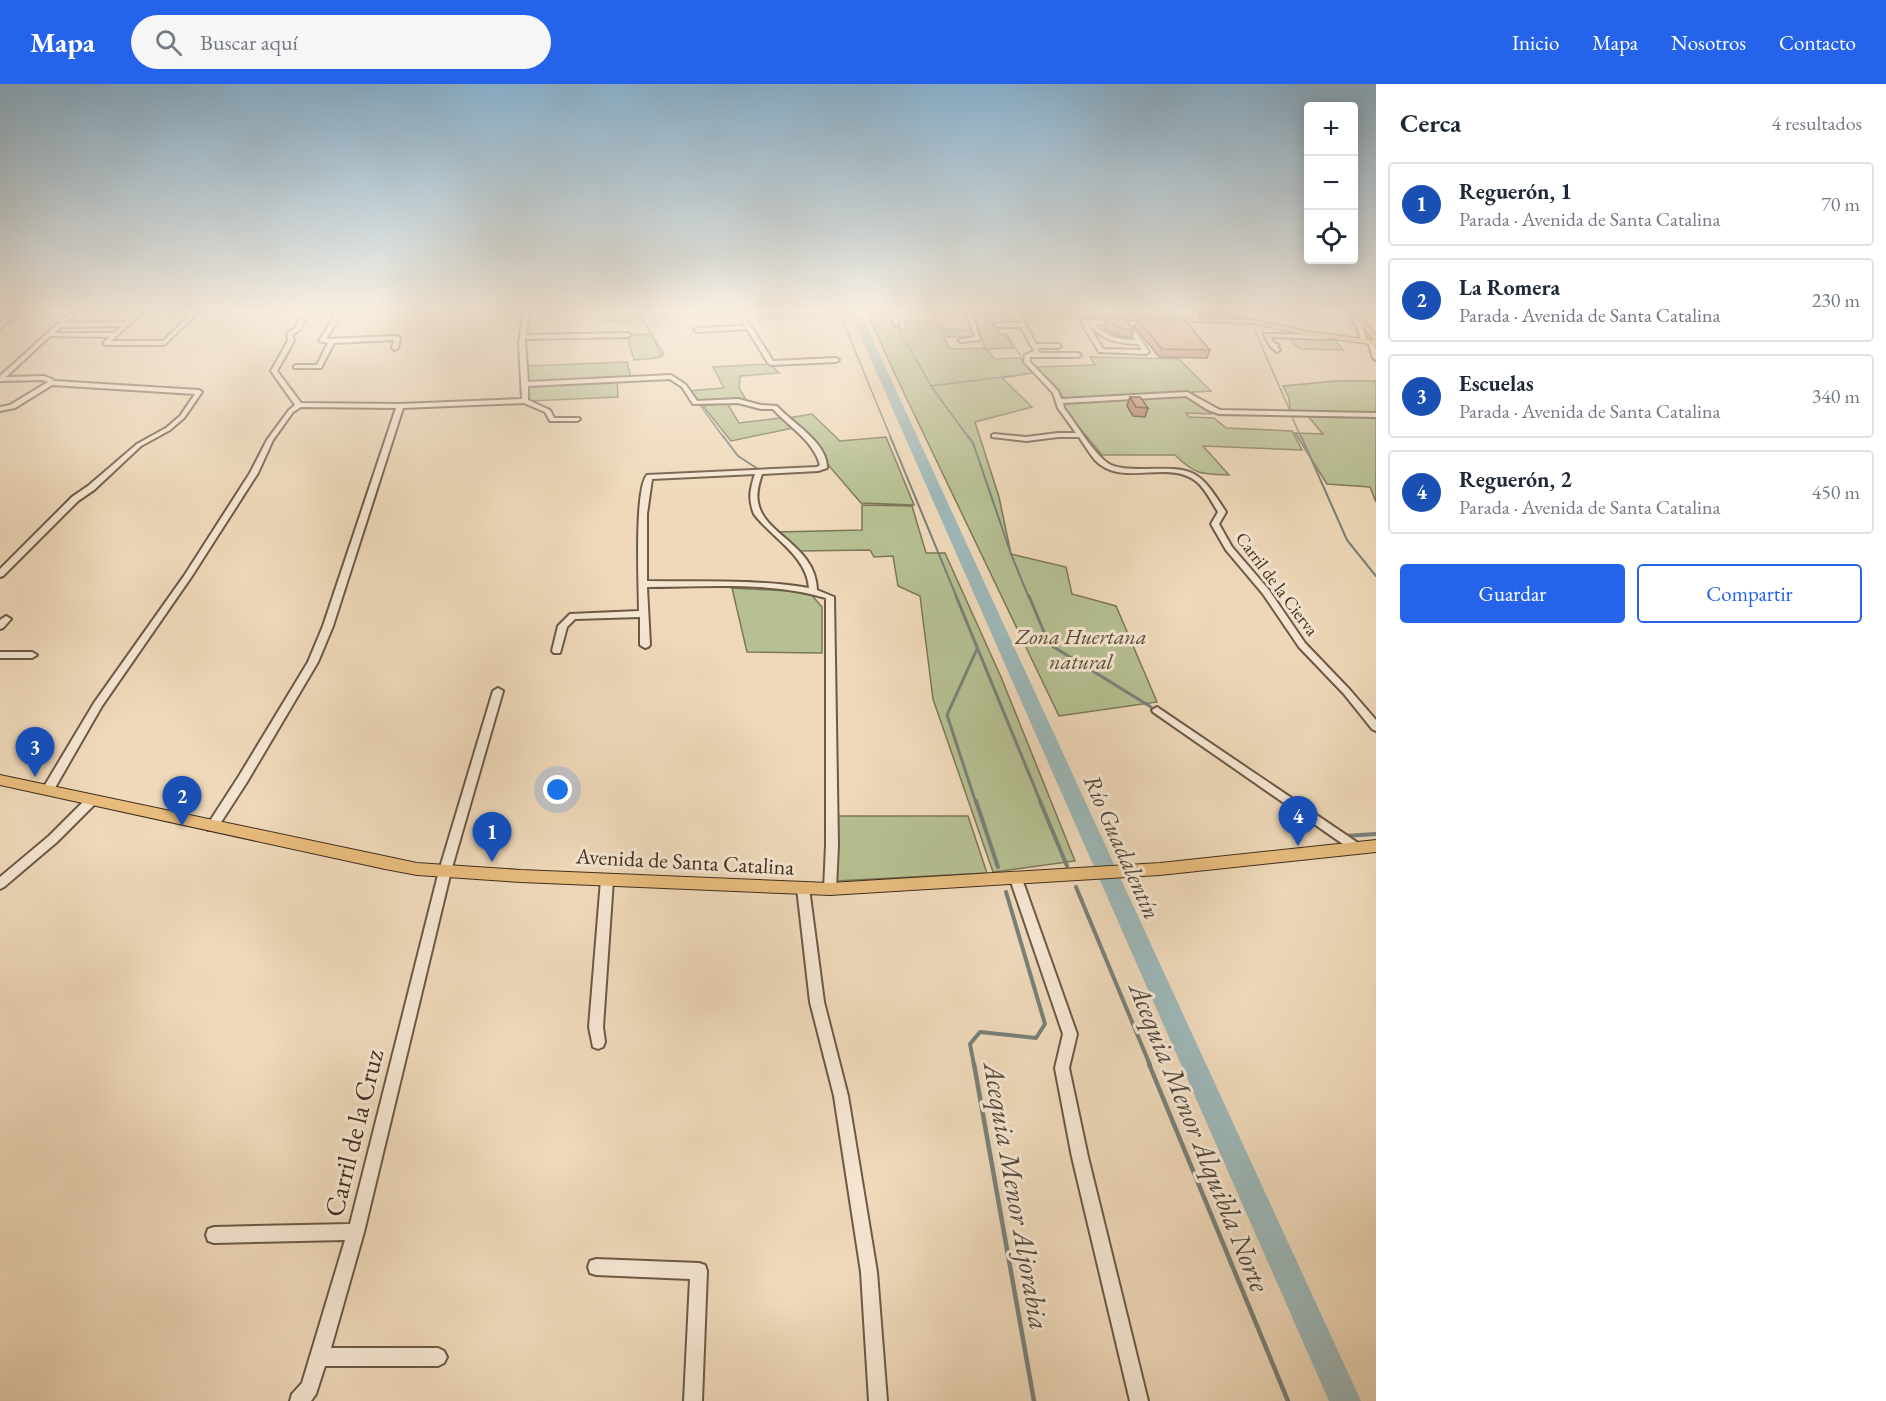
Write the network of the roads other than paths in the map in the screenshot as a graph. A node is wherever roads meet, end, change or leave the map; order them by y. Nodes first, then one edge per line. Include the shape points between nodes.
1 (275, 373) edge
2 (525, 373) edge
3 (1038, 373) edge
4 (0, 379) edge
5 (51, 383) junction
6 (525, 384) junction
7 (525, 401) junction
8 (1060, 401) junction
9 (300, 405) junction
10 (400, 405) junction
11 (0, 409) edge
12 (1376, 415) edge
13 (578, 419) dead end
14 (1081, 435) junction
15 (994, 436) dead end
16 (759, 472) junction
17 (0, 574) edge
18 (643, 584) junction
19 (813, 590) junction
20 (644, 614) junction
21 (645, 645) dead end
22 (557, 651) dead end
23 (0, 655) edge
24 (32, 655) dead end
25 (498, 691) dead end
26 (1157, 710) dead end
27 (1376, 727) edge
28 (0, 780) edge
29 (48, 790) junction
30 (92, 800) junction
31 (212, 826) junction
32 (1376, 846) edge
33 (1358, 848) junction
34 (445, 871) junction
35 (1016, 879) junction
36 (607, 880) junction
37 (0, 884) edge
38 (803, 888) junction
39 (830, 889) junction
40 (598, 1042) dead end
41 (356, 1232) junction
42 (214, 1234) dead end
43 (596, 1267) dead end
44 (319, 1357) junction
45 (438, 1357) dead end
46 (299, 1401) edge
47 (693, 1401) edge
48 (878, 1401) edge
49 (1139, 1401) edge

1 - 9 street
2 - 6 street
3 - 8 street, Carril de la Cierva
4 - 5 street via 44,378
5 - 11 street via 5,410
5 - 17 street via 199,392 182,417 139,445 75,499
6 - 7 street
6 - 16 street via 671,377 684,386 695,403 738,401 775,406 783,417 799,427 824,466
7 - 10 street
7 - 13 street via 548,411 552,420
8 - 12 street via 1187,394 1219,412
8 - 14 street, Carril de la Cierva
9 - 10 street
9 - 29 street via 270,440 254,473 98,705
10 - 31 street via 313,662
14 - 15 street via 1026,440
14 - 27 street, Carril de la Cierva via 1104,465 1196,477 1222,512 1215,524 1230,549 1302,645
16 - 18 street via 650,477 643,514
16 - 19 street via 754,489 759,516 804,561
18 - 19 street
18 - 20 street
19 - 39 street via 830,597
20 - 21 street
20 - 22 street via 573,616 563,626
23 - 24 street
25 - 34 street, Carril de la Cruz
26 - 33 street
28 - 29 main road, Avenida de Santa Catalina
29 - 30 main road, Avenida de Santa Catalina
30 - 31 main road, Avenida de Santa Catalina
30 - 37 street
31 - 34 main road, Avenida de Santa Catalina via 385,863
32 - 33 main road, Avenida de Santa Catalina
33 - 35 main road, Avenida de Santa Catalina
34 - 36 main road, Avenida de Santa Catalina
34 - 41 street, Carril de la Cruz
35 - 39 main road, Avenida de Santa Catalina
35 - 49 street via 1070,1034 1062,1068
36 - 38 main road, Avenida de Santa Catalina
36 - 40 street
38 - 39 main road, Avenida de Santa Catalina
38 - 48 street via 817,1002 841,1096 869,1272
41 - 42 street
41 - 44 street, Carril de la Cruz
43 - 47 street via 699,1271
44 - 45 street
44 - 46 street, Carril de la Cruz via 310,1388

